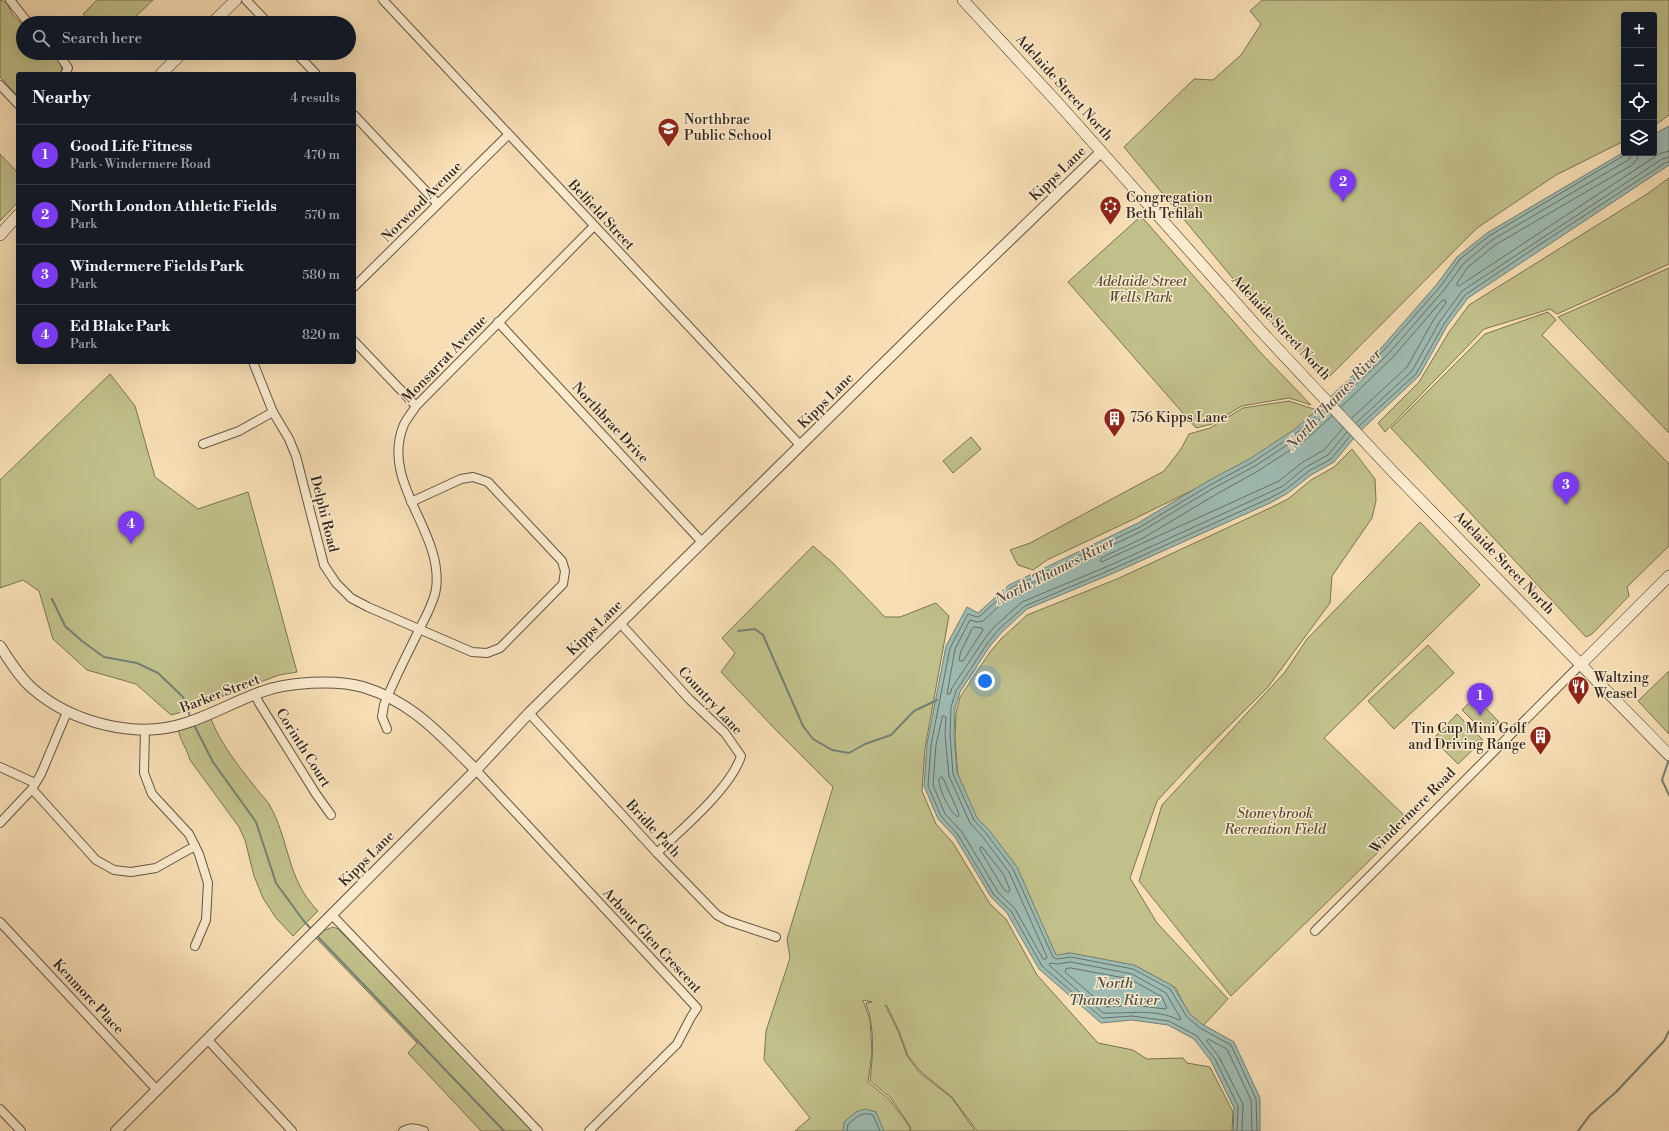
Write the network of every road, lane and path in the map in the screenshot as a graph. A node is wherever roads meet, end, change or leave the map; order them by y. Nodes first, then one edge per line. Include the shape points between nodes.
1 (10, 0) edge
2 (236, 0) edge
3 (246, 0) edge
4 (382, 0) edge
5 (964, 0) edge
6 (23, 16) edge
7 (219, 16) edge
8 (261, 16) edge
9 (63, 60) edge
10 (175, 60) edge
11 (303, 60) edge
12 (66, 72) edge
13 (163, 72) edge
14 (314, 72) edge
15 (0, 85) edge
16 (16, 102) edge
17 (356, 117) edge
18 (508, 135) junction
19 (1101, 152) junction
20 (438, 204) junction
21 (16, 217) edge
22 (594, 226) junction
23 (0, 235) edge
24 (356, 285) edge
25 (498, 322) junction
26 (356, 342) edge
27 (254, 364) edge
28 (416, 406) junction
29 (273, 412) junction
30 (203, 444) dead end
31 (801, 446) junction
32 (411, 502) junction
33 (702, 542) junction
34 (1669, 576) edge
35 (620, 623) junction
36 (419, 630) junction
37 (0, 646) edge
38 (1581, 664) junction
39 (255, 694) junction
40 (388, 696) junction
41 (68, 712) junction
42 (529, 713) junction
43 (145, 729) junction
44 (387, 729) dead end
45 (1669, 755) edge
46 (0, 767) edge
47 (476, 770) junction
48 (34, 786) junction
49 (331, 815) dead end
50 (0, 823) edge
51 (195, 846) junction
52 (657, 853) junction
53 (332, 915) junction
54 (0, 922) edge
55 (1315, 931) dead end
56 (776, 937) dead end
57 (195, 946) dead end
58 (208, 1040) junction
59 (157, 1090) junction
60 (0, 1109) edge
61 (20, 1131) edge
62 (116, 1131) edge
63 (292, 1131) edge
64 (403, 1131) edge
65 (424, 1131) edge
66 (538, 1131) edge
67 (589, 1131) edge

1 - 6 street
2 - 7 main road
3 - 8 street
4 - 18 street, Belfield Street
5 - 19 main road, Adelaide Street North
9 - 12 street via 68,68
10 - 13 main road
11 - 14 street
15 - 16 street
17 - 20 street
18 - 20 street, Norwood Avenue
18 - 22 street, Belfield Street
19 - 31 street, Kipps Lane
19 - 38 main road, Adelaide Street North via 1260,330
20 - 24 street, Norwood Avenue
21 - 23 main road
22 - 25 street, Monsarrat Avenue
22 - 31 street, Belfield Street
25 - 28 street, Monsarrat Avenue
25 - 33 street, Northbrae Drive
26 - 28 street
27 - 29 street, Delphi Road
28 - 32 street, Monsarrat Avenue via 403,426 398,451 401,476
29 - 30 street via 239,431
29 - 36 street, Delphi Road via 296,456 324,565 336,583 351,598 368,608
31 - 33 street, Kipps Lane
32 - 36 street, Monsarrat Avenue via 431,545 437,566 436,590
32 - 36 street, Delphi Road via 461,479 473,476 488,482 562,561 565,571 563,584 500,648 487,653 472,652
33 - 35 street, Kipps Lane
34 - 38 main road, Windermere Road
35 - 42 street, Kipps Lane
35 - 52 street, Country Lane via 689,699 726,733 741,756 738,767 722,788
36 - 40 street, Monsarrat Avenue
37 - 41 street, Barker Street via 32,689
38 - 45 main road, Adelaide Street North
38 - 55 street, Windermere Road
39 - 40 street, Barker Street via 293,685 328,682 362,687
39 - 43 street, Barker Street via 192,721 157,729
39 - 49 street, Corinth Court via 258,703
40 - 44 street, Monsarrat Avenue via 382,717
40 - 47 street, Barker Street via 428,723
41 - 43 street, Barker Street via 89,721 124,729
41 - 48 street
42 - 47 street, Kipps Lane
42 - 52 street, Bridle Path
43 - 51 street via 144,773 152,794 189,834
46 - 48 street
47 - 53 street, Kipps Lane
47 - 67 street, Arbour Glen Crescent via 697,1008 677,1044
48 - 50 street
48 - 51 street via 96,860 114,870 131,872 156,868
51 - 57 street via 208,883 206,920
52 - 56 street, Bridle Path via 721,917
53 - 58 street, Kipps Lane
53 - 66 street
54 - 59 street, Kenmore Place
58 - 59 street, Kipps Lane
58 - 63 street
59 - 62 street, Kipps Lane
60 - 61 street
64 - 65 street via 408,1128

